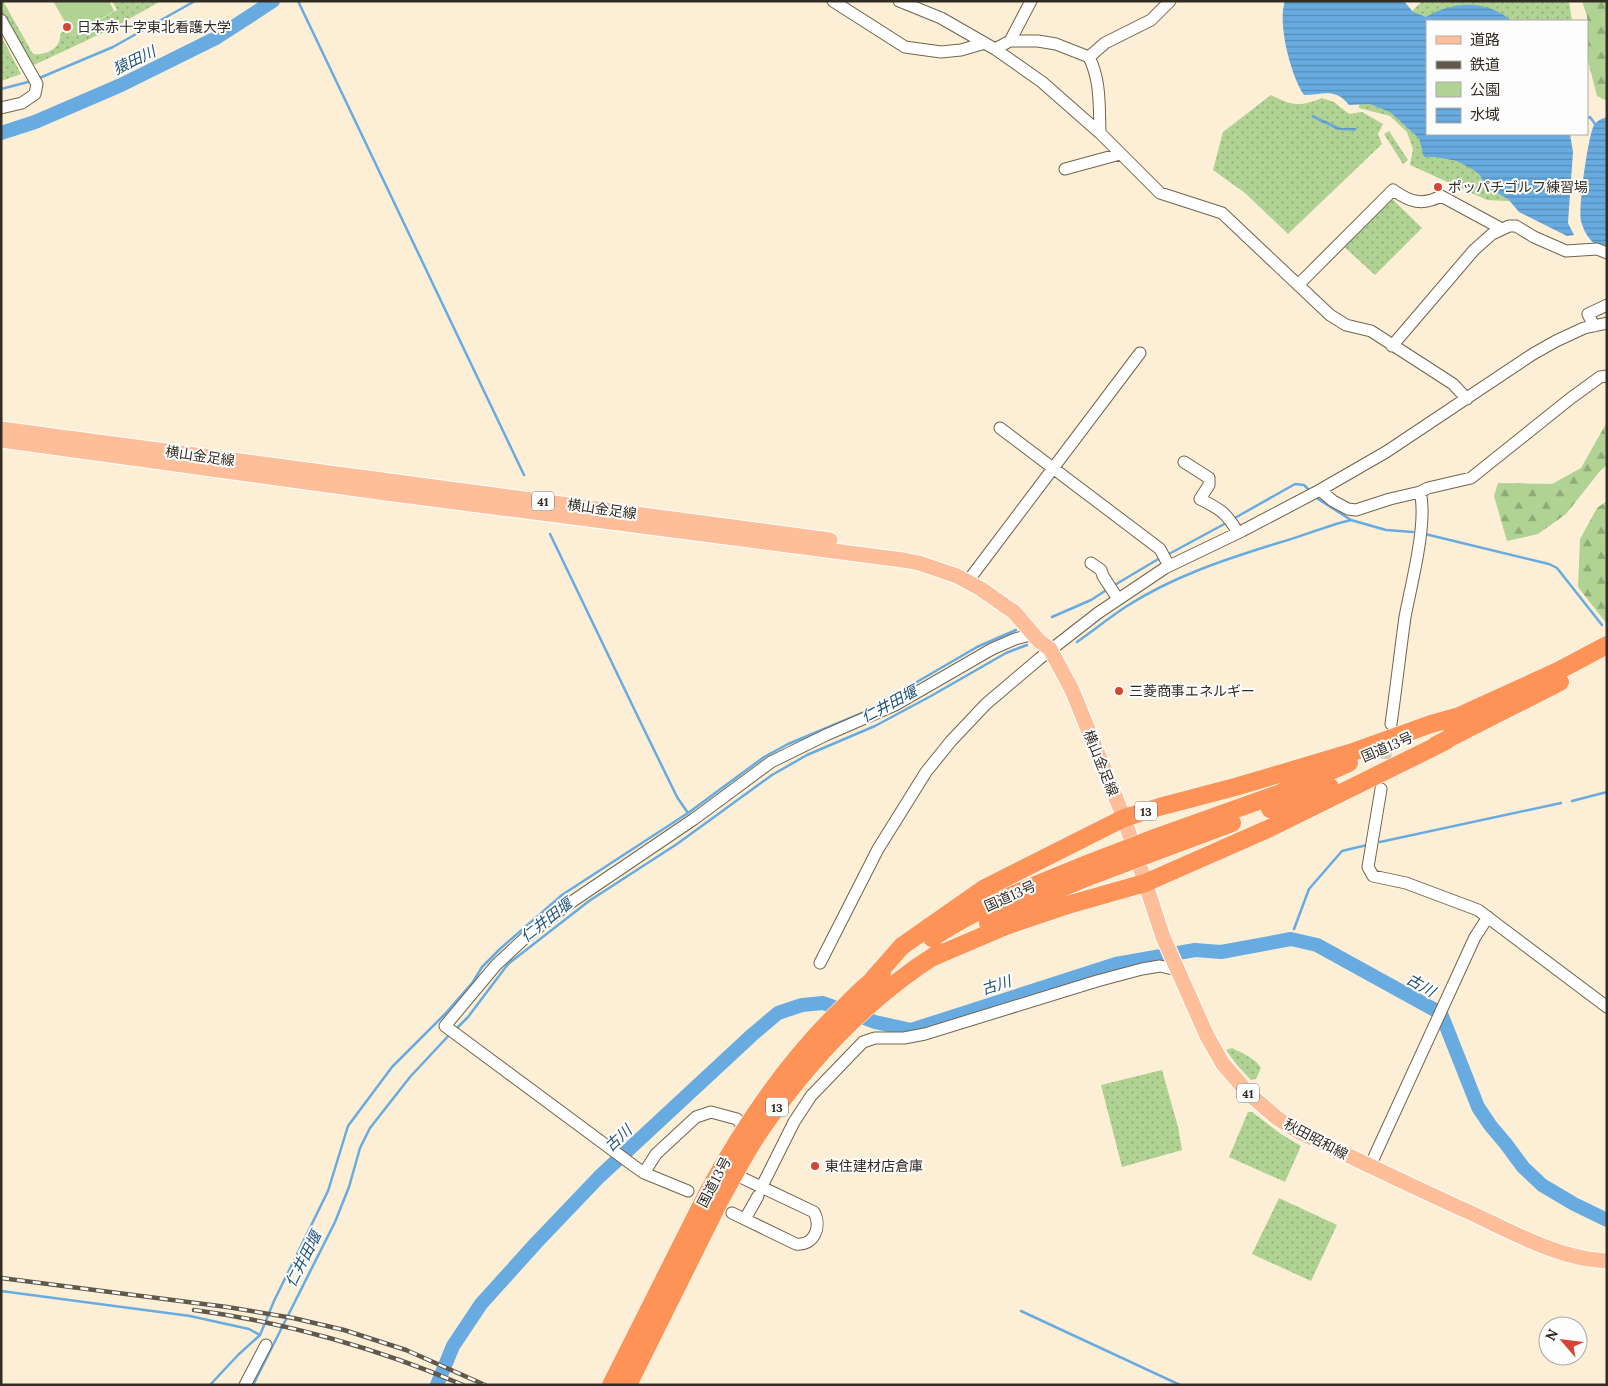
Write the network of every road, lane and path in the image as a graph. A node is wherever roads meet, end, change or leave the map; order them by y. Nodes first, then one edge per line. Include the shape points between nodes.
1 (833, 1) edge
2 (899, 1) edge
3 (1031, 1) edge
4 (1170, 1) edge
5 (1, 20) edge
6 (1010, 41) junction
7 (990, 46) junction
8 (1089, 57) junction
9 (1, 108) edge
10 (1100, 133) junction
11 (1120, 154) junction
12 (1065, 169) dead end
13 (1502, 229) junction
14 (1607, 253) edge
15 (1299, 284) junction
16 (1607, 306) edge
17 (1607, 323) edge
18 (1594, 326) junction
19 (1392, 346) junction
20 (1140, 353) dead end
21 (1607, 376) edge
22 (1467, 399) junction
23 (1000, 428) dead end
24 (1, 429) edge
25 (1, 440) edge
26 (1184, 462) dead end
27 (1054, 468) junction
28 (1320, 490) junction
29 (1420, 492) junction
30 (1234, 525) junction
31 (1167, 560) junction
32 (1091, 563) dead end
33 (971, 577) junction
34 (1113, 592) junction
35 (1034, 634) junction
36 (1607, 645) edge
37 (1049, 648) junction
38 (1607, 658) edge
39 (1456, 717) junction
40 (1391, 724) tunnel mouth
41 (1446, 741) junction
42 (1381, 789) tunnel mouth
43 (1124, 818) junction
44 (1163, 842) junction
45 (1085, 871) junction
46 (1145, 883) junction
47 (1488, 917) junction
48 (931, 958) junction
49 (820, 963) dead end
50 (1177, 970) junction
51 (873, 980) junction
52 (859, 1003) junction
53 (1607, 1007) edge
54 (841, 1020) junction
55 (744, 1129) junction
56 (1370, 1166) junction
57 (644, 1173) junction
58 (734, 1174) junction
59 (763, 1184) dead end
60 (688, 1191) dead end
61 (758, 1196) dead end
62 (720, 1202) junction
63 (745, 1219) junction
64 (1607, 1262) edge
65 (266, 1345) dead end
66 (245, 1385) edge
67 (611, 1385) edge
68 (628, 1385) edge

1 - 7 street via 905,47 941,52
2 - 7 street via 941,18
3 - 6 street
4 - 8 street via 1151,20 1104,43
5 - 9 street via 35,80 35,94 22,103
6 - 7 street
6 - 8 street via 1056,44
7 - 10 street via 1042,82
8 - 10 street via 1100,98
10 - 11 street
11 - 12 street
11 - 15 street via 1160,193 1222,213
13 - 14 street via 1516,226 1566,251 1597,249
13 - 15 street via 1441,196 1423,202 1413,201 1394,190
13 - 19 street via 1474,250
15 - 19 street via 1330,315 1346,325 1371,332
16 - 18 street via 1588,314
17 - 18 street
18 - 22 street via 1533,354
19 - 22 street via 1453,384
20 - 27 street
21 - 29 street via 1571,398 1471,478
22 - 28 street
23 - 27 street
24 - 33 main road, 横山金足線 / 41 via 891,549 943,560
25 - 33 main road, 横山金足線 / 41 via 897,559
26 - 30 street via 1209,478 1209,485 1200,499 1215,506
27 - 31 street
27 - 33 street
28 - 29 street via 1333,501 1356,510
28 - 30 street
29 - 40 street via 1420,536
30 - 31 street
31 - 34 street
32 - 34 street via 1101,570
33 - 35 main road, 横山金足線 / 41 via 1007,606
33 - 37 main road, 横山金足線 / 41 via 1000,590 1029,614 1047,636
34 - 37 street
35 - 37 main road, 横山金足線 / 41
35 - 57 street via 992,649 895,706 771,762 525,938 496,965 445,1026
36 - 39 highway, 国道13号 / 13
37 - 43 main road, 横山金足線 / 41 via 1072,690
37 - 49 street via 986,704 926,772 878,849
38 - 41 highway, 国道13号 / 13
39 - 43 highway, 13 via 1243,785
39 - 44 highway, 国道13号 / 13
41 - 44 highway, 国道13号 / 13 via 1347,780
41 - 46 highway, 13 via 1270,828
42 - 47 street via 1368,867 1373,876 1406,882 1443,895
43 - 46 main road, 横山金足線 / 41
43 - 51 highway, 13 via 985,888 902,946
44 - 45 highway, 国道13号 / 13, bridge
45 - 48 highway, 国道13号 / 13 via 984,925
45 - 51 highway, 国道13号 / 13 via 1008,896 969,916
46 - 48 highway, 13 via 1006,926
46 - 50 main road, 秋田昭和線 / 41
47 - 53 street
47 - 56 street
48 - 52 highway, 国道13号 / 13
50 - 56 main road, 秋田昭和線 / 41 via 1219,1057 1249,1094 1298,1132
50 - 59 street via 1160,966 1142,969 924,1034 863,1042 811,1096
51 - 52 highway, 国道13号 / 13
52 - 54 highway, 国道13号 / 13
54 - 55 highway, 国道13号 / 13 via 812,1038
54 - 58 highway, 国道13号 / 13 via 758,1132
55 - 57 street via 737,1119 711,1112 696,1117 656,1154
55 - 62 highway, 国道13号 / 13
56 - 64 main road, 秋田昭和線 / 41 via 1564,1254
57 - 60 street
58 - 62 highway, 国道13号 / 13
58 - 63 street via 814,1212 818,1223 811,1240 801,1245
61 - 63 street
62 - 63 street
62 - 67 highway, 国道13号 / 13, bridge
62 - 68 highway, 国道13号 / 13, bridge
65 - 66 street

